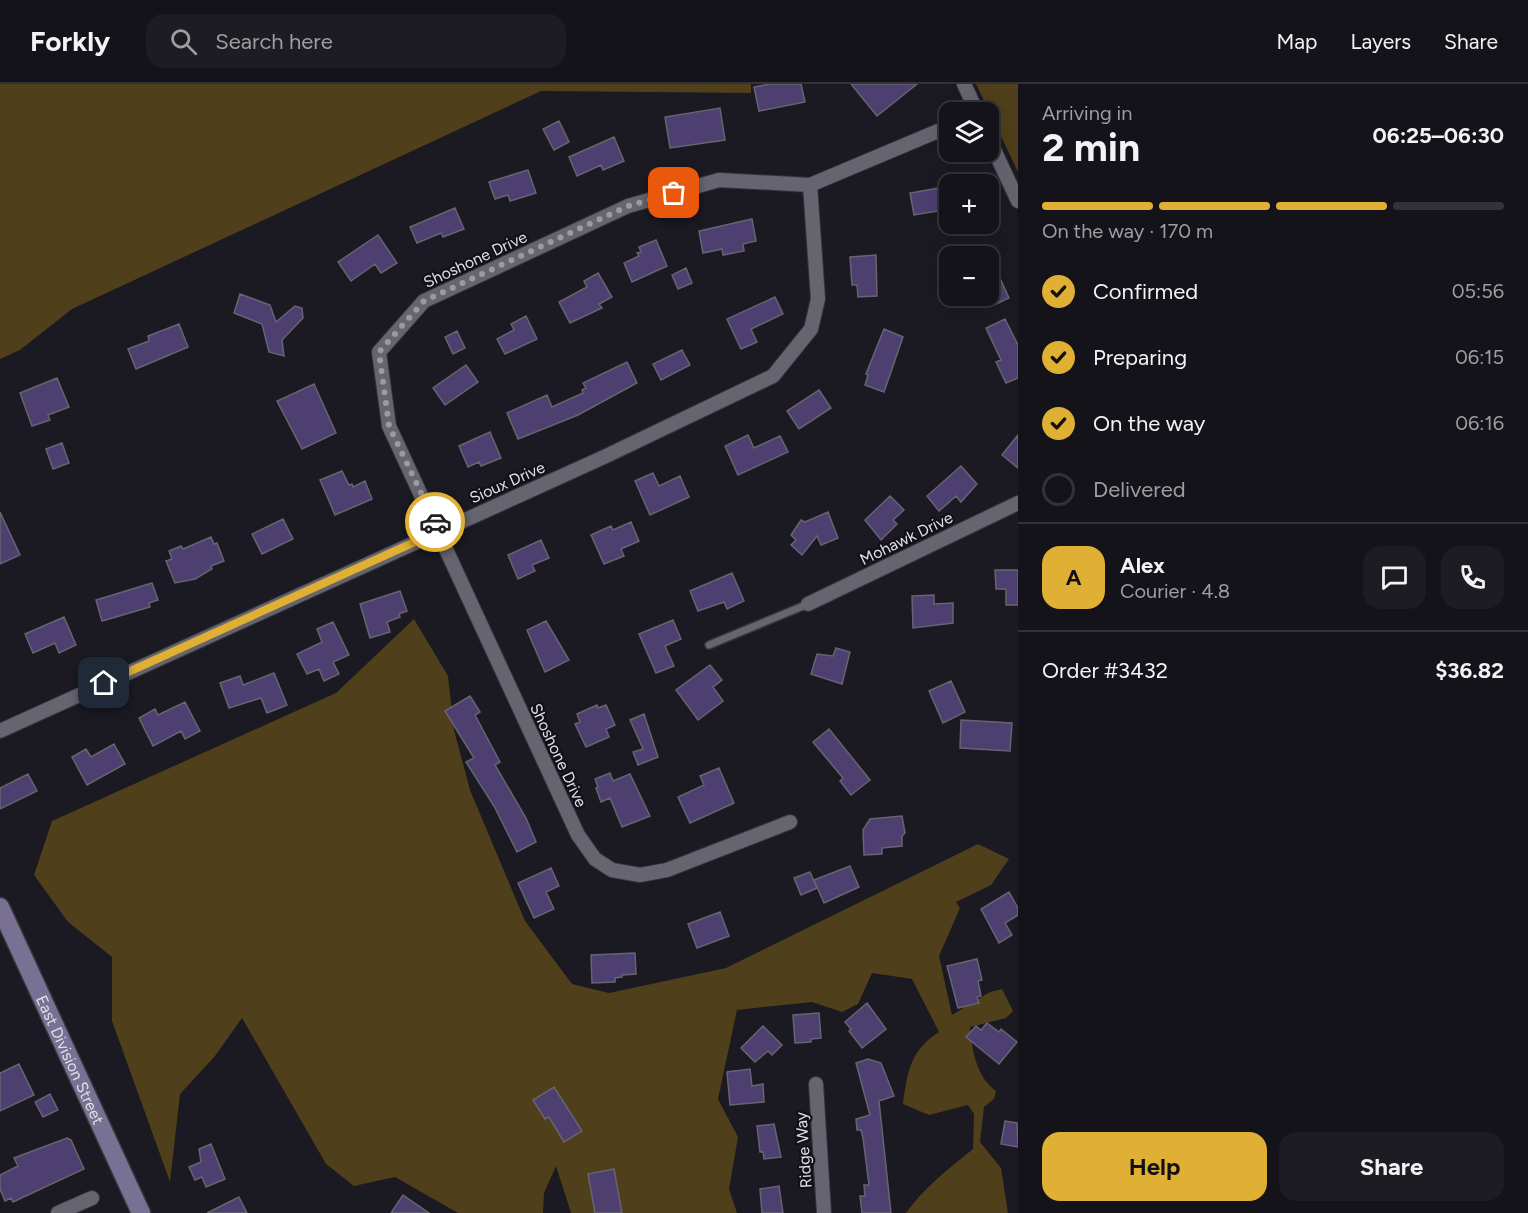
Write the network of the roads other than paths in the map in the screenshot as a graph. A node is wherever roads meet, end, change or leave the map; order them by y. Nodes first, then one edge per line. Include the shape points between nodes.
1 (964, 84) edge
2 (972, 102) edge
3 (939, 131) edge
4 (999, 160) edge
5 (810, 185) junction
6 (1018, 201) edge
7 (1018, 502) edge
8 (439, 531) junction
9 (808, 604) joint
10 (708, 645) dead end
11 (0, 731) edge
12 (790, 822) dead end
13 (0, 907) edge
14 (816, 1084) dead end
15 (92, 1198) dead end
16 (58, 1213) edge
17 (141, 1213) edge
18 (824, 1213) edge

1 - 2 street
3 - 5 street, Shoshone Drive
4 - 6 street
5 - 8 street, Sioux Drive via 818,299 811,329 774,376
5 - 8 street, Shoshone Drive via 719,180 628,206 424,301 379,352 389,426
7 - 9 street, Mohawk Drive
8 - 11 street, Sioux Drive
8 - 12 street, Shoshone Drive via 578,835 595,859 612,870 640,875 667,870
9 - 10 lane
13 - 17 street, East Division Street
14 - 18 street, Ridge Way
15 - 16 street

